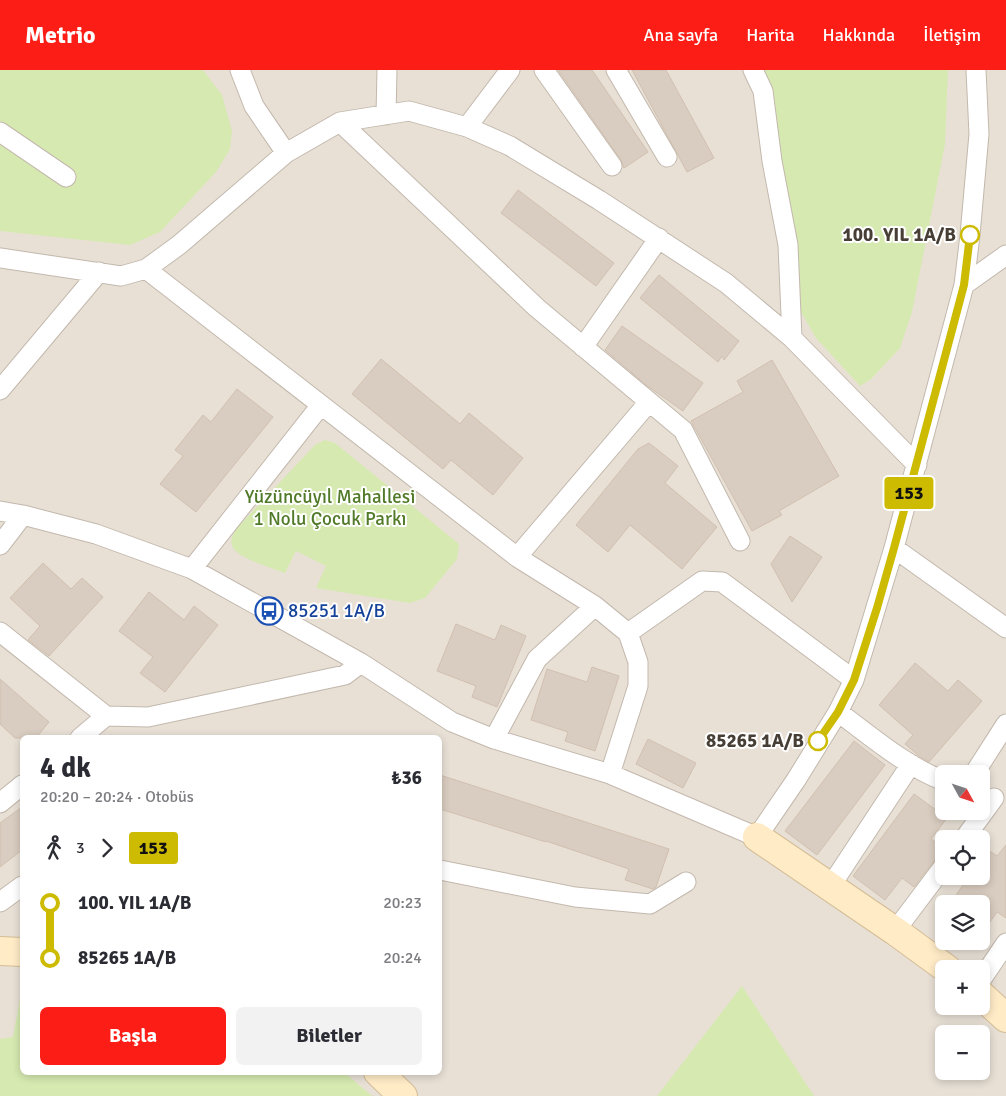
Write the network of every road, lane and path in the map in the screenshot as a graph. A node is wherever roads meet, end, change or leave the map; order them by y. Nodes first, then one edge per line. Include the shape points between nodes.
1 (240, 70) edge
2 (387, 70) edge
3 (510, 70) edge
4 (544, 70) edge
5 (616, 70) edge
6 (753, 70) edge
7 (976, 70) edge
8 (386, 114) junction
9 (340, 122) junction
10 (467, 126) junction
11 (0, 132) edge
12 (286, 153) junction
13 (667, 157) dead end
14 (612, 166) dead end
15 (66, 177) dead end
16 (659, 238) junction
17 (1006, 255) edge
18 (0, 258) edge
19 (146, 269) junction
20 (99, 272) junction
21 (964, 285) junction
22 (792, 338) junction
23 (584, 347) junction
24 (0, 390) edge
25 (649, 402) junction
26 (321, 405) junction
27 (917, 465) junction
28 (0, 511) edge
29 (24, 515) junction
30 (740, 541) dead end
31 (0, 545) edge
32 (894, 548) junction
33 (517, 557) junction
34 (192, 568) junction
35 (595, 606) junction
36 (1006, 628) edge
37 (0, 632) edge
38 (628, 633) junction
39 (361, 663) junction
40 (854, 680) junction
41 (838, 712) junction
42 (106, 716) junction
43 (1006, 724) edge
44 (84, 735) edge
45 (494, 739) junction
46 (911, 764) junction
47 (980, 765) edge
48 (610, 774) junction
49 (935, 777) edge
50 (20, 787) edge
51 (994, 799) edge
52 (0, 803) edge
53 (971, 830) edge
54 (757, 837) junction
55 (442, 870) edge
56 (935, 878) edge
57 (686, 882) dead end
58 (20, 887) edge
59 (830, 887) junction
60 (0, 902) edge
61 (895, 931) junction
62 (1006, 944) edge
63 (0, 951) edge
64 (20, 952) edge
65 (935, 960) edge
66 (990, 967) edge
67 (990, 1003) edge
68 (1006, 1018) edge
69 (381, 1075) edge
70 (403, 1096) edge

1 - 12 street via 254,106
2 - 8 street
3 - 10 street
4 - 14 street
5 - 13 street
6 - 22 street via 763,92 788,245
7 - 21 street via 979,134
8 - 9 street
8 - 10 street via 409,112
9 - 12 street
9 - 23 street via 537,308
10 - 16 street via 510,146
11 - 15 street
12 - 19 street via 179,245
16 - 22 street via 726,283
16 - 23 street
17 - 21 street
18 - 20 street
19 - 20 street via 121,276
19 - 26 street
20 - 24 street
21 - 27 street
22 - 27 street
23 - 25 street
25 - 30 street via 683,430
25 - 33 street
26 - 33 street
26 - 34 street
27 - 32 street
28 - 29 street
29 - 31 street
29 - 34 street via 96,534
32 - 36 street
32 - 40 street
33 - 35 street
34 - 39 street
35 - 38 street
35 - 45 street via 537,659
37 - 42 street
38 - 40 street via 702,581 722,582
38 - 48 street via 638,662 638,686
39 - 42 street via 345,675 148,717
39 - 45 street via 452,722
40 - 41 street
41 - 46 street
41 - 54 street
42 - 44 street
43 - 47 street
45 - 48 street
46 - 49 street
46 - 59 street
48 - 54 street
50 - 52 street
51 - 53 street
54 - 59 street
55 - 57 street via 575,897 650,904
56 - 61 street
58 - 60 street
59 - 61 street
61 - 65 street
62 - 66 street
63 - 64 street
67 - 68 street
69 - 70 street

